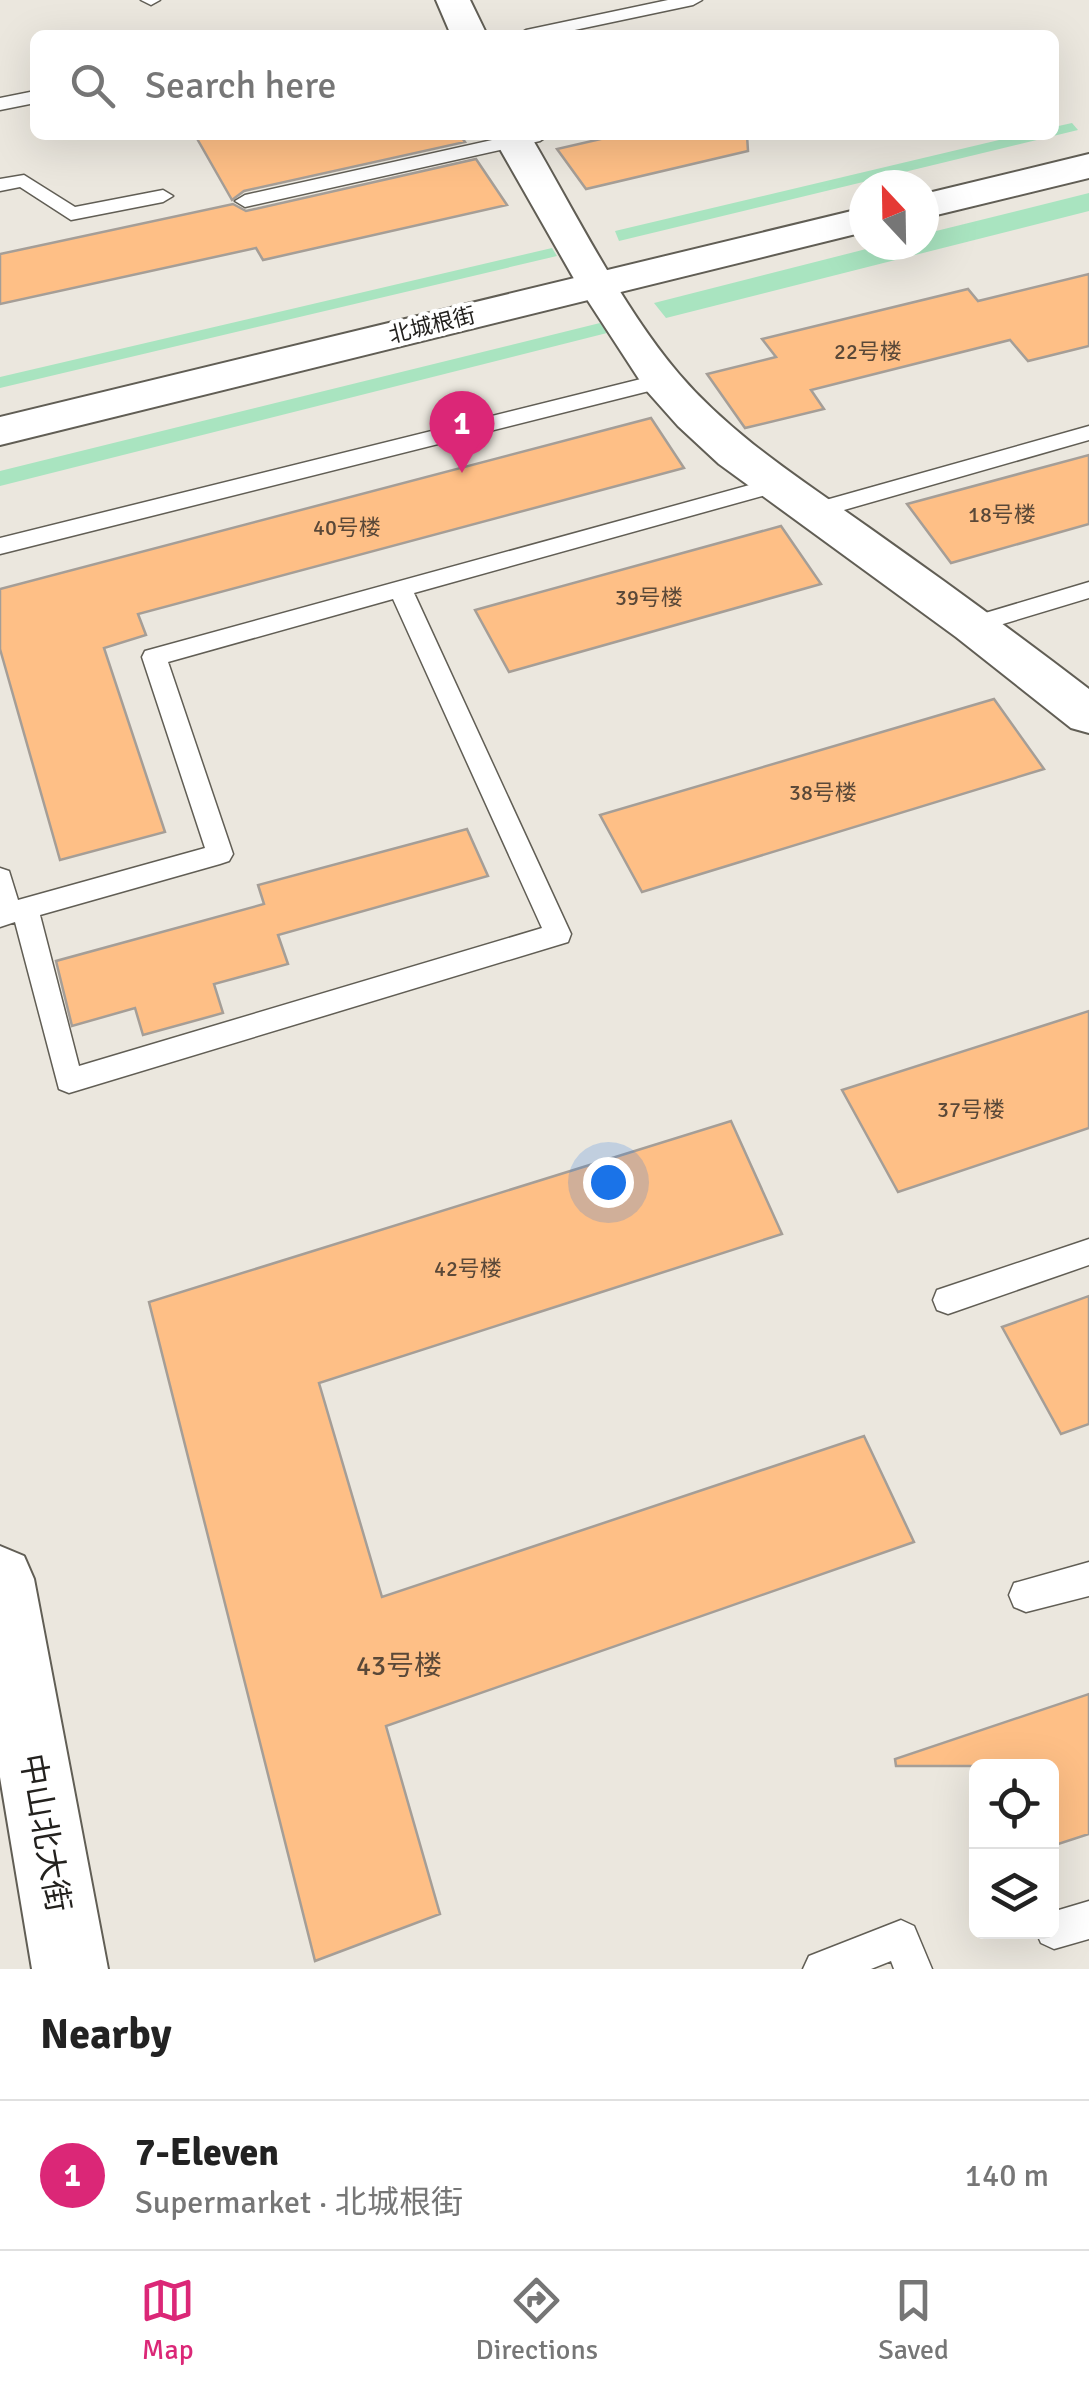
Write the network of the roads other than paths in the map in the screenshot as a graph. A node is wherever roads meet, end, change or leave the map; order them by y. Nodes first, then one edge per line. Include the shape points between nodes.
1 (453, 0) edge
2 (693, 0) edge
3 (467, 30) edge
4 (550, 30) edge
5 (30, 98) edge
6 (0, 104) edge
7 (508, 140) edge
8 (523, 140) edge
9 (1089, 152) edge
10 (1089, 166) edge
11 (0, 185) edge
12 (939, 187) edge
13 (162, 196) dead end
14 (245, 201) dead end
15 (939, 202) edge
16 (849, 209) edge
17 (849, 223) edge
18 (593, 278) junction
19 (661, 382) junction
20 (0, 411) edge
21 (0, 431) edge
22 (1089, 433) edge
23 (779, 484) junction
24 (816, 510) junction
25 (0, 546) edge
26 (1089, 590) edge
27 (401, 591) junction
28 (973, 625) junction
29 (1089, 715) edge
30 (0, 878) edge
31 (11, 912) edge
32 (1089, 1252) edge
33 (948, 1300) dead end
34 (0, 1579) edge
35 (1089, 1579) edge
36 (1026, 1595) dead end
37 (70, 1969) edge
38 (822, 1969) edge
39 (913, 1969) edge

1 - 3 street
2 - 4 lane
5 - 6 lane
7 - 14 lane
8 - 18 street
9 - 12 street
10 - 15 street
11 - 13 lane via 24,180 71,214
16 - 18 street, 北城根街
17 - 18 street, 北城根街
18 - 19 street
18 - 20 street, 北城根街
18 - 21 street, 北城根街
19 - 23 street via 735,454
19 - 25 lane
22 - 24 lane
23 - 24 street
23 - 27 lane
24 - 28 street
26 - 28 lane
27 - 31 lane via 154,656 220,854
27 - 31 lane via 558,934 69,1081
28 - 29 street
30 - 31 lane
32 - 33 lane
34 - 37 street, 中山北大街
35 - 36 lane
38 - 39 lane via 901,1939

